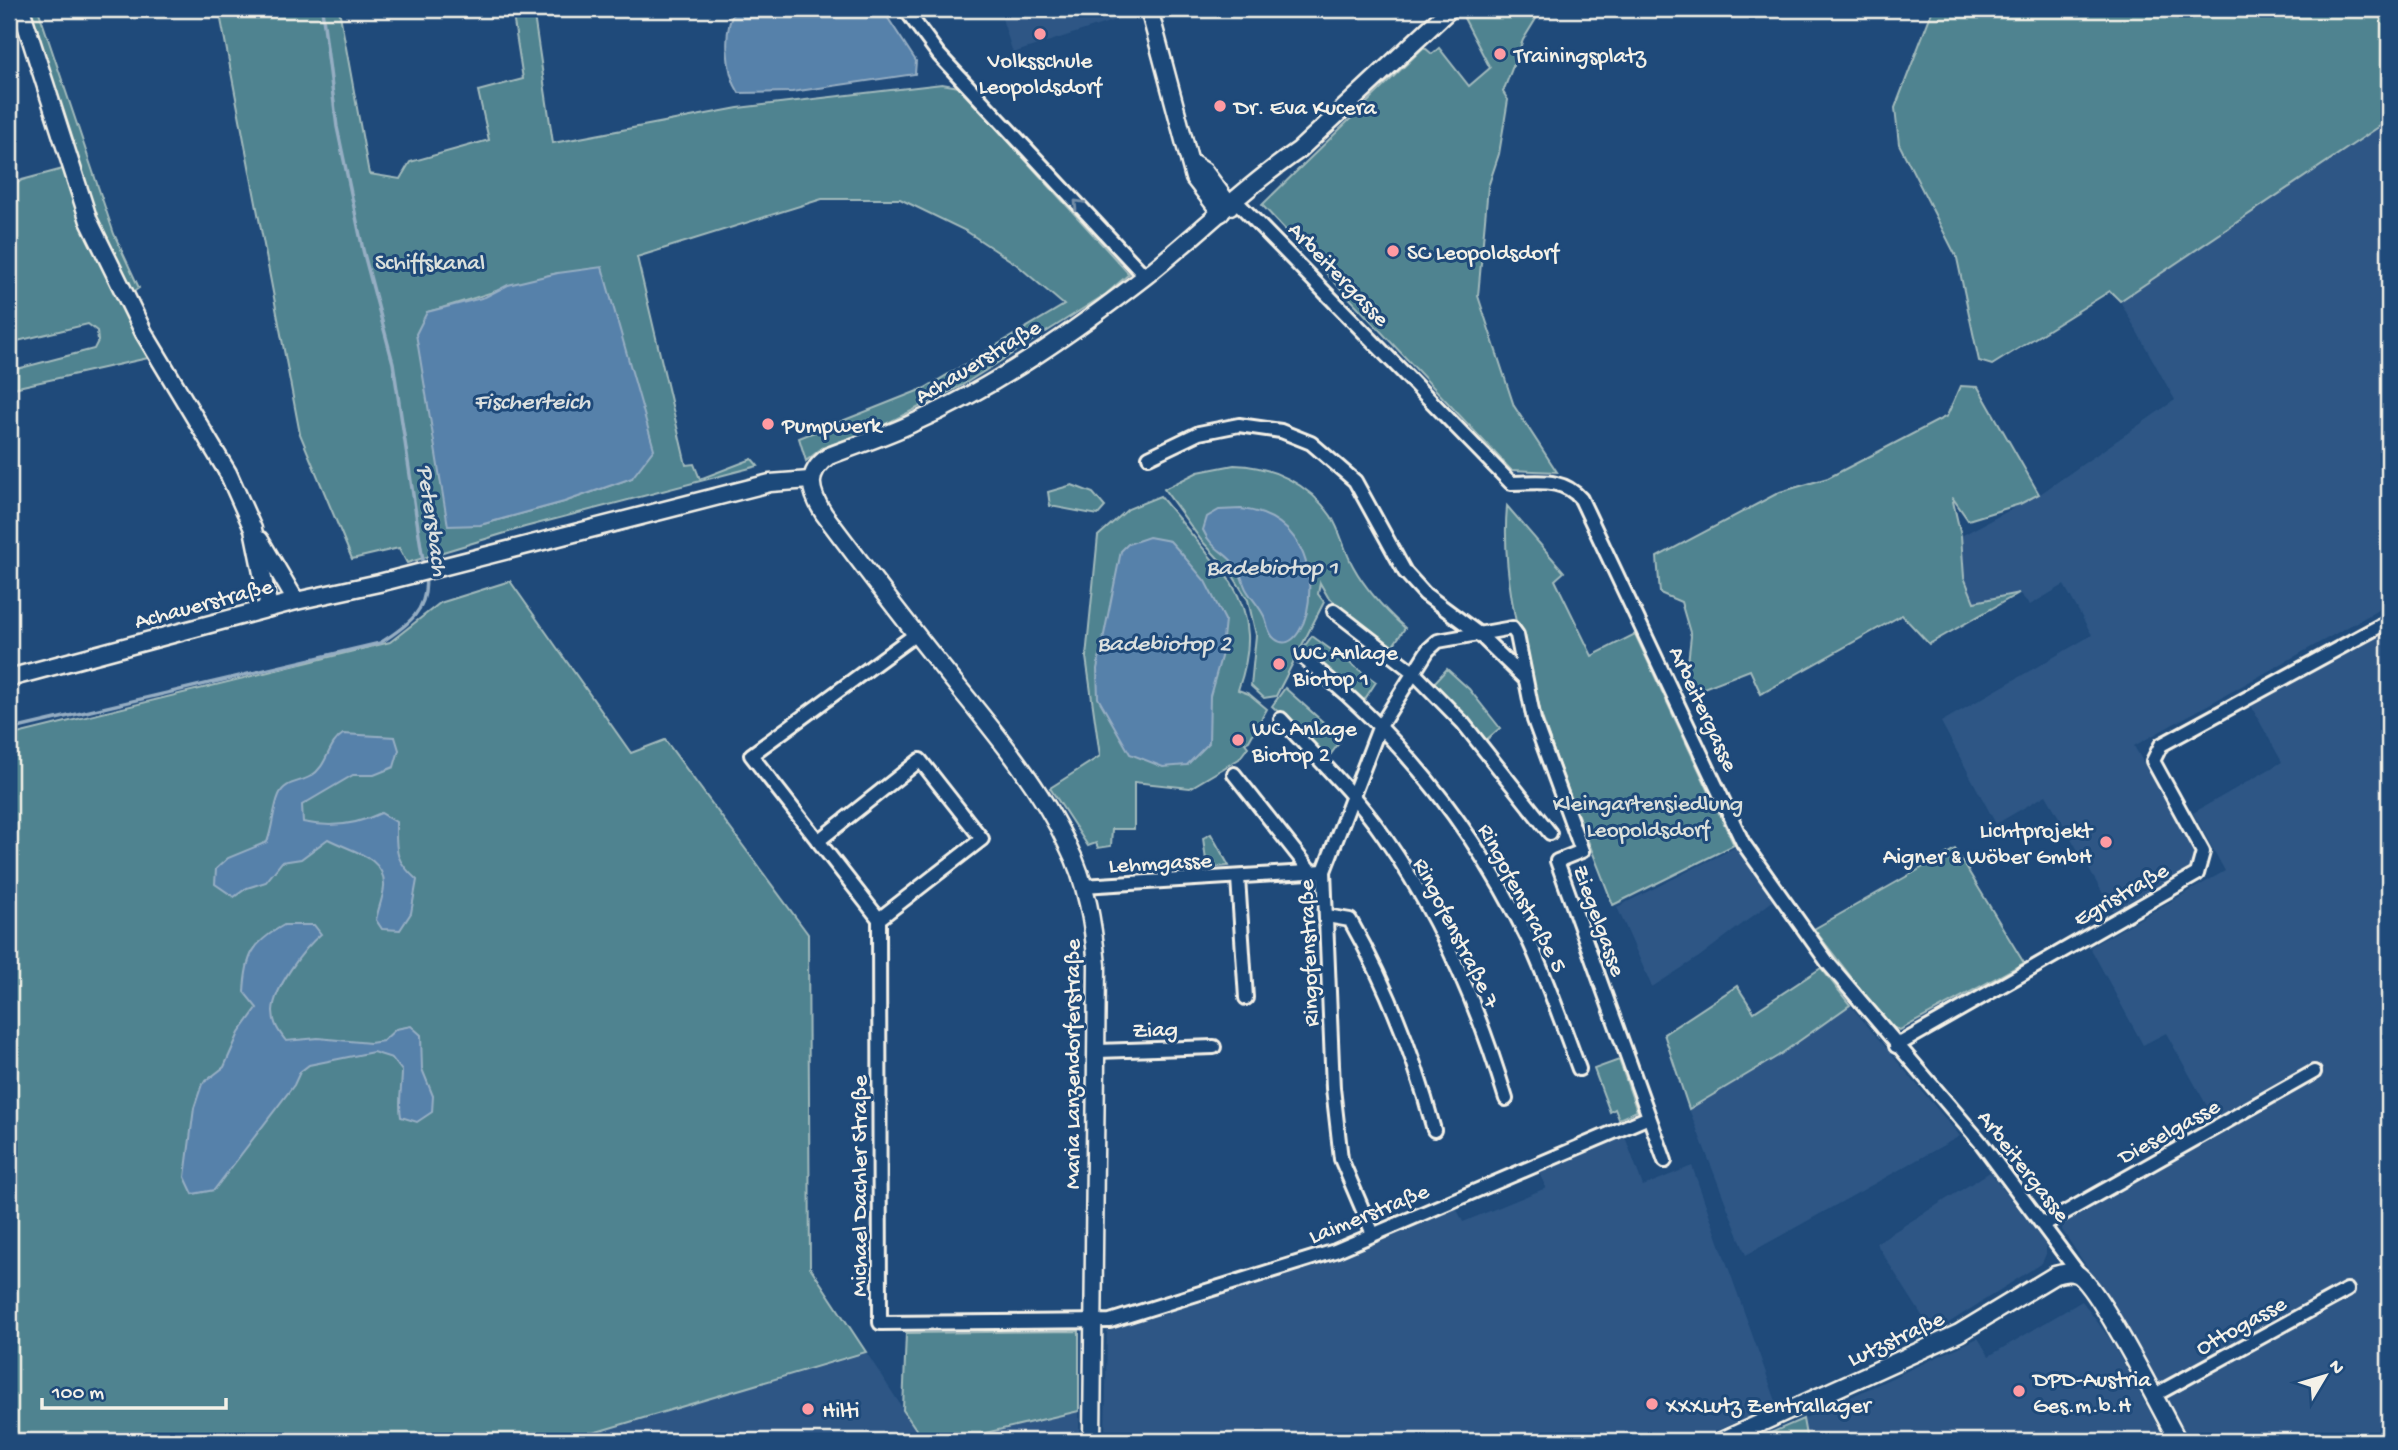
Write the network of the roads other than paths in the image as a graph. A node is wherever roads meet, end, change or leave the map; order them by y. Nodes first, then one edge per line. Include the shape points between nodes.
1 (21, 9) edge
2 (905, 9) edge
3 (1149, 9) edge
4 (1450, 9) edge
5 (1229, 206) junction
6 (1145, 276) junction
7 (1149, 457) dead end
8 (810, 480) junction
9 (253, 528) junction
10 (296, 601) junction
11 (269, 608) junction
12 (1334, 611) dead end
13 (2389, 621) edge
14 (1512, 628) joint
15 (916, 634) junction
16 (1479, 634) junction
17 (1302, 657) dead end
18 (1413, 673) junction
19 (9, 678) edge
20 (1525, 679) junction
21 (1281, 719) dead end
22 (1379, 728) junction
23 (1234, 774) dead end
24 (1352, 795) junction
25 (1550, 833) dead end
26 (818, 841) junction
27 (1318, 872) junction
28 (1238, 878) junction
29 (1083, 886) junction
30 (1327, 916) junction
31 (879, 919) junction
32 (1246, 998) dead end
33 (1896, 1046) junction
34 (1214, 1047) dead end
35 (1098, 1051) junction
36 (1579, 1069) dead end
37 (2314, 1072) dead end
38 (1506, 1099) dead end
39 (1649, 1117) junction
40 (1434, 1130) dead end
41 (1665, 1161) dead end
42 (2043, 1225) junction
43 (1373, 1234) junction
44 (2083, 1279) junction
45 (2347, 1290) dead end
46 (1093, 1321) junction
47 (2153, 1396) junction
48 (1092, 1441) edge
49 (1721, 1441) edge
50 (2178, 1441) edge

1 - 9 street via 72,173 102,251 144,333 228,473
6 -> 2 street via 939,55
3 - 5 street via 1190,162 1204,171
4 - 5 street, Achauerstraße via 1299,150
5 - 6 street, Achauerstraße
5 - 33 street, Arbeitergasse via 1511,483 1559,482 1581,499 1743,843 1828,963
6 - 8 street, Achauerstraße via 1092,317 986,385 914,423 829,456
7 - 16 street via 1199,433 1239,425 1281,431 1311,443 1355,481 1405,572 1425,594
8 - 10 street, Achauerstraße via 770,483
8 - 15 street, Maria Lanzendorferstraße via 824,514
9 - 10 street
9 - 11 street
10 - 11 street, Achauerstraße
11 - 19 street, Achauerstraße
12 - 18 street
13 - 33 street, Egristraße via 2161,745 2153,761 2203,852 2197,874
14 - 16 street, Ringofenstraße
14 - 20 street, Ziegelgasse
15 - 26 street via 751,755
15 - 29 street, Maria Lanzendorferstraße via 1046,805
16 - 18 street, Ringofenstraße via 1438,641
16 - 20 street
17 - 22 street, Ringofenstraße 5
18 - 22 street, Ringofenstraße
18 - 25 street via 1483,747
20 - 39 street, Ziegelgasse via 1534,720 1582,851 1557,861
21 - 24 street, Ringofenstraße 7
22 - 24 street, Ringofenstraße
22 - 36 street, Ringofenstraße 5 via 1447,803 1481,853 1529,941
23 - 27 street
24 - 27 street, Ringofenstraße
24 - 38 street, Ringofenstraße 7 via 1394,852 1449,950 1480,1021
26 - 31 street
26 - 31 street via 920,760 982,839
27 - 28 street, Lehmgasse
27 - 30 street, Ringofenstraße
28 - 29 street, Lehmgasse
28 - 32 street, Lehmgasse
29 - 35 street, Maria Lanzendorferstraße via 1095,944
30 - 40 street via 1350,919 1373,960 1411,1049
30 - 43 street, Ringofenstraße via 1333,1088 1341,1160
31 - 46 street, Michael Dachler Straße via 880,1323
33 - 42 street, Arbeitergasse via 1982,1144
34 - 35 street, Ziag
35 - 46 street, Maria Lanzendorferstraße
37 - 42 street, Dieselgasse
39 - 41 street, Ziegelgasse
39 - 43 street, Laimerstraße
42 - 44 street, Arbeitergasse
43 - 46 street, Laimerstraße via 1335,1251 1111,1321
44 - 47 street, Arbeitergasse
44 - 49 street, Lutzstraße via 2067,1272 2056,1275 1959,1333
45 - 47 street, Ottogasse
46 - 48 street, Maria Lanzendorferstraße
47 - 50 street, Arbeitergasse

